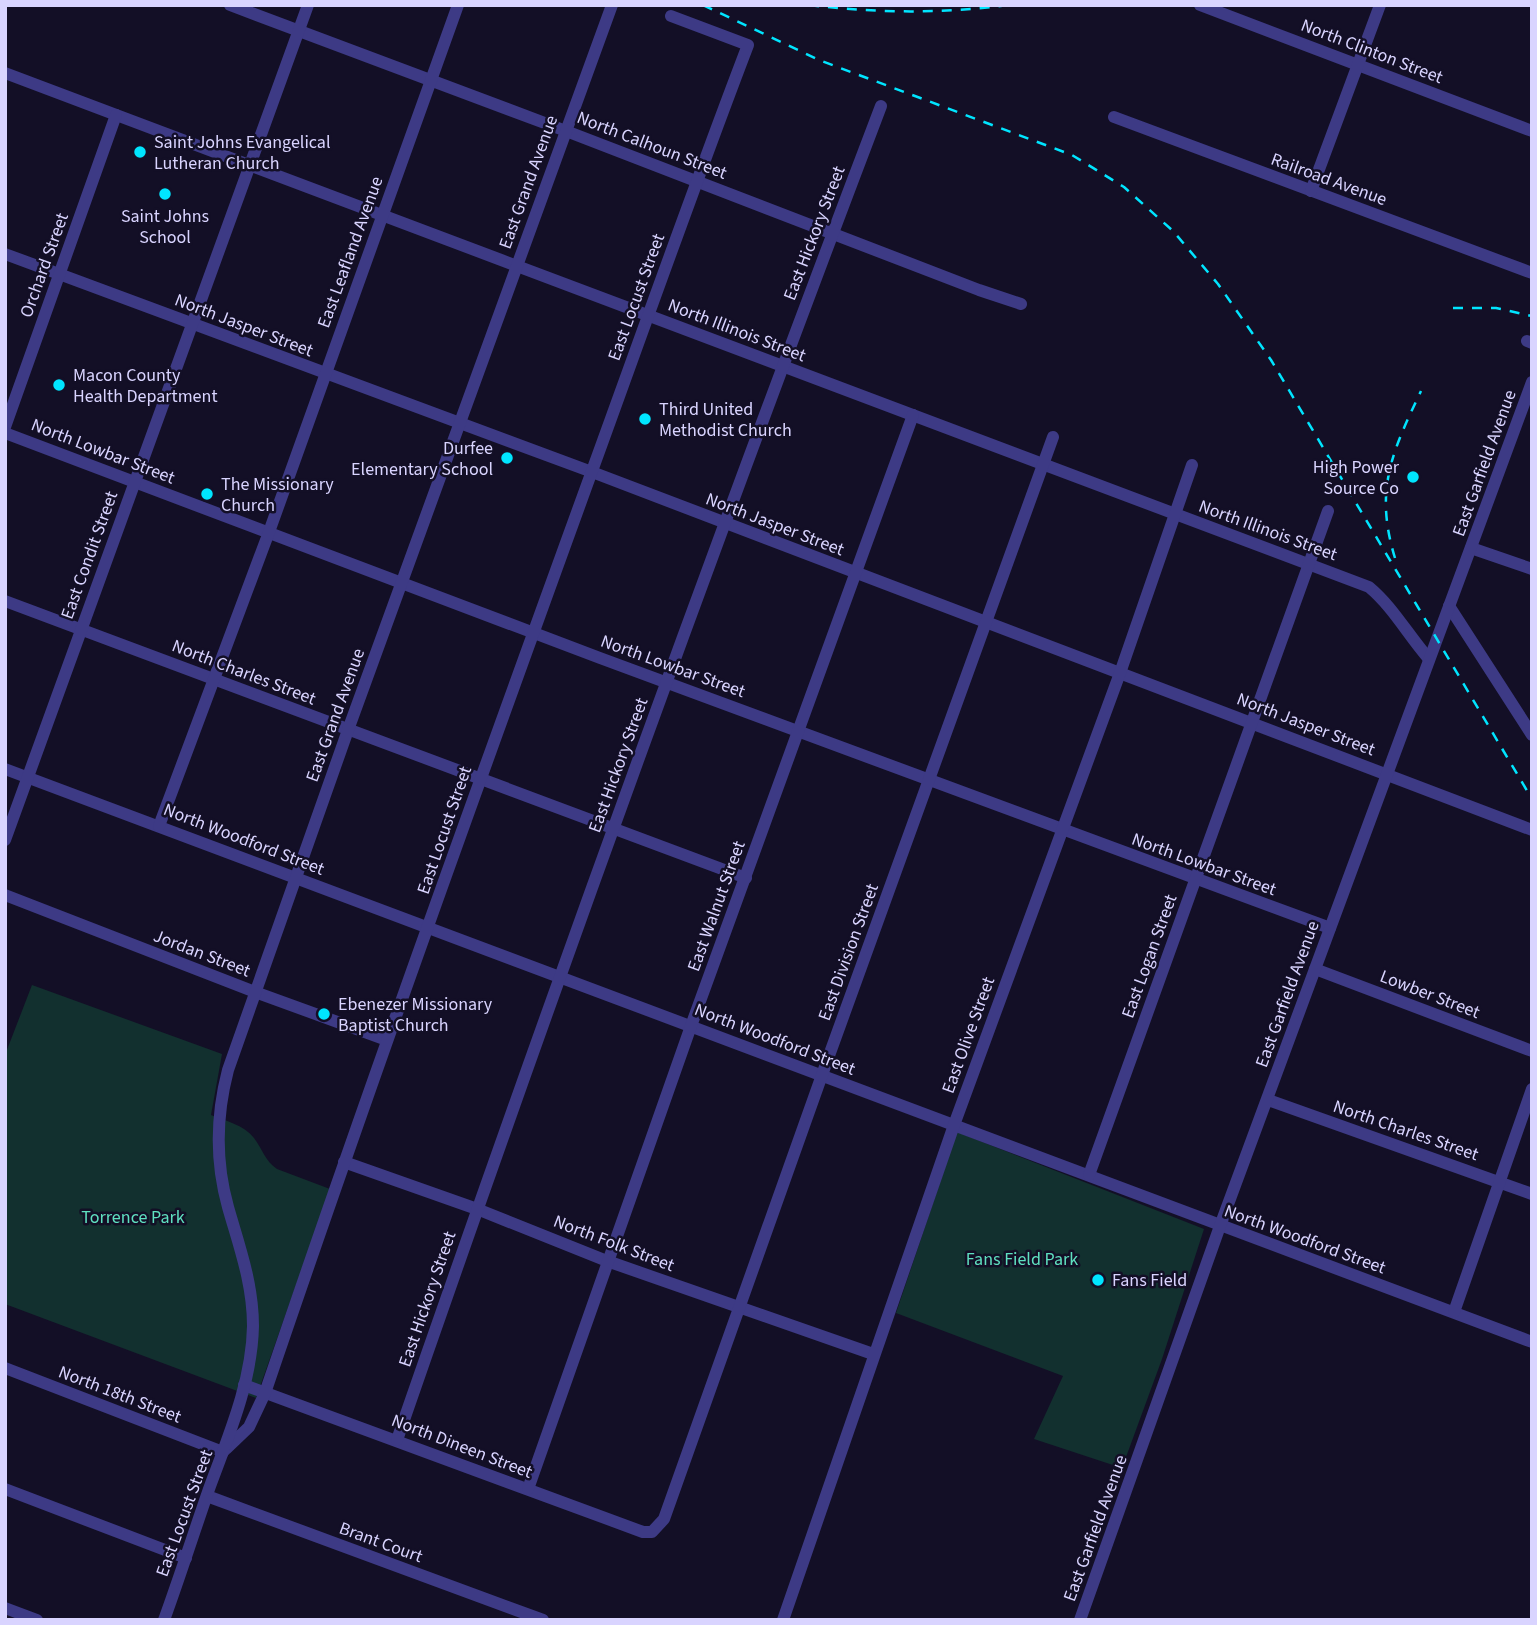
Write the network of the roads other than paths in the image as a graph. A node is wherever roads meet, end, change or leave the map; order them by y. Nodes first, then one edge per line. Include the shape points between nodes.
1 (230, 5) edge
2 (308, 5) edge
3 (458, 5) edge
4 (612, 5) edge
5 (1200, 5) edge
6 (1380, 5) edge
7 (671, 16) dead end
8 (298, 32) junction
9 (1358, 64) junction
10 (5, 73) edge
11 (432, 81) junction
12 (881, 106) dead end
13 (116, 115) junction
14 (1114, 117) dead end
15 (566, 131) junction
16 (1532, 131) edge
17 (249, 165) junction
18 (695, 181) junction
19 (1311, 191) junction
20 (382, 215) junction
21 (832, 233) junction
22 (5, 254) edge
23 (516, 265) junction
24 (60, 273) junction
25 (1532, 273) edge
26 (1021, 304) dead end
27 (649, 315) junction
28 (191, 323) junction
29 (782, 366) junction
30 (325, 374) junction
31 (1532, 382) edge
32 (913, 415) junction
33 (460, 424) junction
34 (5, 427) edge
35 (5, 433) edge
36 (1053, 436) dead end
37 (1043, 464) junction
38 (1192, 465) dead end
39 (592, 472) junction
40 (134, 481) junction
41 (1328, 511) dead end
42 (1176, 514) junction
43 (726, 525) junction
44 (268, 532) junction
45 (1471, 548) junction
46 (1308, 563) junction
47 (1532, 569) edge
48 (855, 573) junction
49 (402, 581) junction
50 (5, 601) edge
51 (1449, 606) junction
52 (986, 621) junction
53 (81, 630) junction
54 (533, 632) junction
55 (1429, 659) junction
56 (1120, 673) junction
57 (212, 680) junction
58 (666, 682) junction
59 (1252, 722) junction
60 (348, 730) junction
61 (798, 730) junction
62 (1531, 732) edge
63 (5, 769) edge
64 (1386, 774) junction
65 (28, 778) junction
66 (480, 779) junction
67 (929, 779) junction
68 (159, 826) junction
69 (614, 830) junction
70 (1062, 830) junction
71 (1532, 830) edge
72 (5, 839) edge
73 (295, 876) junction
74 (746, 878) junction
75 (1194, 880) junction
76 (5, 895) edge
77 (428, 928) junction
78 (1330, 928) junction
79 (1315, 969) junction
80 (559, 976) junction
81 (255, 992) junction
82 (691, 1026) junction
83 (387, 1040) junction
84 (1532, 1051) edge
85 (821, 1075) junction
86 (1532, 1089) edge
87 (1268, 1100) junction
88 (954, 1125) junction
89 (344, 1161) junction
90 (1089, 1175) junction
91 (1500, 1182) junction
92 (1532, 1194) edge
93 (477, 1209) junction
94 (1220, 1226) junction
95 (607, 1261) junction
96 (738, 1307) junction
97 (1454, 1312) junction
98 (1532, 1342) edge
99 (873, 1354) junction
100 (5, 1368) edge
101 (244, 1385) junction
102 (265, 1393) junction
103 (397, 1440) junction
104 (223, 1452) junction
105 (5, 1489) edge
106 (528, 1489) junction
107 (207, 1496) junction
108 (664, 1519) joint
109 (186, 1558) junction
110 (5, 1608) edge
111 (37, 1620) edge
112 (164, 1620) edge
113 (543, 1620) edge
114 (783, 1620) edge
115 (1080, 1620) edge

1 - 8 street, North Calhoun Street
2 - 8 street, East Condit Street
3 - 11 street, East Leafland Avenue
4 - 15 street, East Grand Avenue
5 - 9 street, North Clinton Street
6 - 9 street
7 - 18 street, East Locust Street via 748,45
8 - 11 street, North Calhoun Street
8 - 17 street, East Condit Street
9 - 16 street, North Clinton Street
9 - 19 street
10 - 13 street, North Illinois Street
11 - 15 street, North Calhoun Street
11 - 20 street, East Leafland Avenue
12 - 21 street, East Hickory Street
13 - 17 street, North Illinois Street
13 - 24 street, Orchard Street
14 - 19 street, Railroad Avenue
15 - 18 street, North Calhoun Street
15 - 23 street, East Grand Avenue
17 - 20 street, North Illinois Street
17 - 28 street, East Condit Street
18 - 21 street, North Calhoun Street
18 - 27 street, East Locust Street
19 - 25 street, Railroad Avenue
20 - 23 street, North Illinois Street
20 - 30 street, East Leafland Avenue
21 - 26 street, North Calhoun Street
21 - 29 street, East Hickory Street
22 - 24 street, North Jasper Street
23 - 27 street, North Illinois Street
23 - 33 street, East Grand Avenue
24 - 28 street, North Jasper Street
24 - 34 street, Orchard Street
27 - 29 street, North Illinois Street
27 - 39 street, East Locust Street
28 - 30 street, North Jasper Street
28 - 40 street, East Condit Street
29 - 32 street, North Illinois Street
29 - 43 street, East Hickory Street
30 - 33 street, North Jasper Street
30 - 44 street, East Leafland Avenue
31 - 45 street, East Garfield Avenue
32 - 37 street, North Illinois Street
32 - 48 street, East Walnut Street
33 - 39 street, North Jasper Street
33 - 49 street, East Grand Avenue
35 - 40 street, North Lowbar Street
36 - 37 street, East Division Street
37 - 42 street, North Illinois Street
37 - 52 street, East Division Street
38 - 42 street, East Olive Street
39 - 43 street, North Jasper Street
39 - 54 street, East Locust Street
40 - 44 street, North Lowbar Street
40 - 53 street, East Condit Street
41 - 46 street, East Logan Street
42 - 46 street, North Illinois Street
42 - 56 street, East Olive Street
43 - 48 street, North Jasper Street
43 - 58 street, East Hickory Street
44 - 49 street, North Lowbar Street
44 - 57 street, East Leafland Avenue
45 - 47 street
45 - 51 street, East Garfield Avenue
46 - 55 street, North Illinois Street via 1369,587 1385,600
46 - 59 street, East Logan Street
48 - 52 street, North Jasper Street
48 - 61 street, East Walnut Street
49 - 54 street, North Lowbar Street
49 - 60 street, East Grand Avenue
50 - 53 street, North Charles Street
51 - 55 street, East Garfield Avenue
51 - 62 street
52 - 56 street, North Jasper Street
52 - 67 street, East Division Street
53 - 57 street, North Charles Street
53 - 65 street, East Condit Street
54 - 58 street, North Lowbar Street
54 - 66 street, East Locust Street
55 - 64 street, East Garfield Avenue
56 - 59 street, North Jasper Street
56 - 70 street, East Olive Street
57 - 60 street, North Charles Street
57 - 68 street, East Leafland Avenue
58 - 61 street, North Lowbar Street
58 - 69 street, East Hickory Street
59 - 64 street, North Jasper Street
59 - 75 street, East Logan Street
60 - 66 street, North Charles Street
60 - 73 street, East Grand Avenue
61 - 67 street, North Lowbar Street
61 - 74 street, East Walnut Street
63 - 65 street, North Woodford Street
64 - 71 street, North Jasper Street
64 - 78 street, East Garfield Avenue
65 - 68 street, North Woodford Street
65 - 72 street, East Condit Street
66 - 69 street, North Charles Street
66 - 77 street, East Locust Street
67 - 70 street, North Lowbar Street
67 - 85 street, East Division Street
68 - 73 street, North Woodford Street
69 - 74 street, North Charles Street
69 - 80 street, East Hickory Street
70 - 75 street, North Lowbar Street
70 - 88 street, East Olive Street
73 - 77 street, North Woodford Street
73 - 81 street, East Grand Avenue
74 - 82 street, East Walnut Street
75 - 78 street, North Lowbar Street
75 - 90 street, East Logan Street
76 - 81 street, Jordan Street
77 - 80 street, North Woodford Street
77 - 83 street, East Locust Street
78 - 79 street, East Garfield Avenue
79 - 84 street, Lowber Street
79 - 87 street, East Garfield Avenue
80 - 82 street, North Woodford Street
80 - 93 street, East Hickory Street
81 - 83 street, Jordan Street
81 - 101 street, East Grand Avenue via 228,1070 219,1114 222,1180 251,1287 253,1326
82 - 85 street, North Woodford Street
82 - 95 street, East Walnut Street
83 - 89 street, East Locust Street
85 - 88 street, North Woodford Street
85 - 96 street, East Division Street
86 - 91 street
87 - 91 street, North Charles Street
87 - 94 street, East Garfield Avenue
88 - 90 street, North Woodford Street
88 - 99 street, East Olive Street
89 - 93 street, North Folk Street
89 - 102 street, East Locust Street
90 - 94 street, North Woodford Street
91 - 92 street, North Charles Street
91 - 97 street
93 - 95 street, North Folk Street
93 - 103 street, East Hickory Street
94 - 97 street, North Woodford Street
94 - 115 street, East Garfield Avenue
95 - 96 street, North Folk Street
95 - 106 street, East Walnut Street
96 - 99 street, North Folk Street
96 - 108 street, East Division Street
97 - 98 street, North Woodford Street
99 - 114 street, East Olive Street
100 - 104 street, North 18th Street
101 - 102 street, North Dineen Street
101 - 104 street, East Grand Avenue
102 - 103 street, North Dineen Street
102 - 104 street, East Locust Street via 249,1427
103 - 106 street, North Dineen Street
104 - 107 street, East Locust Street
105 - 109 street
106 - 108 street, North Dineen Street via 643,1532 652,1532
107 - 109 street, East Locust Street
107 - 113 street, Brant Court
109 - 112 street, East Locust Street
110 - 111 street

